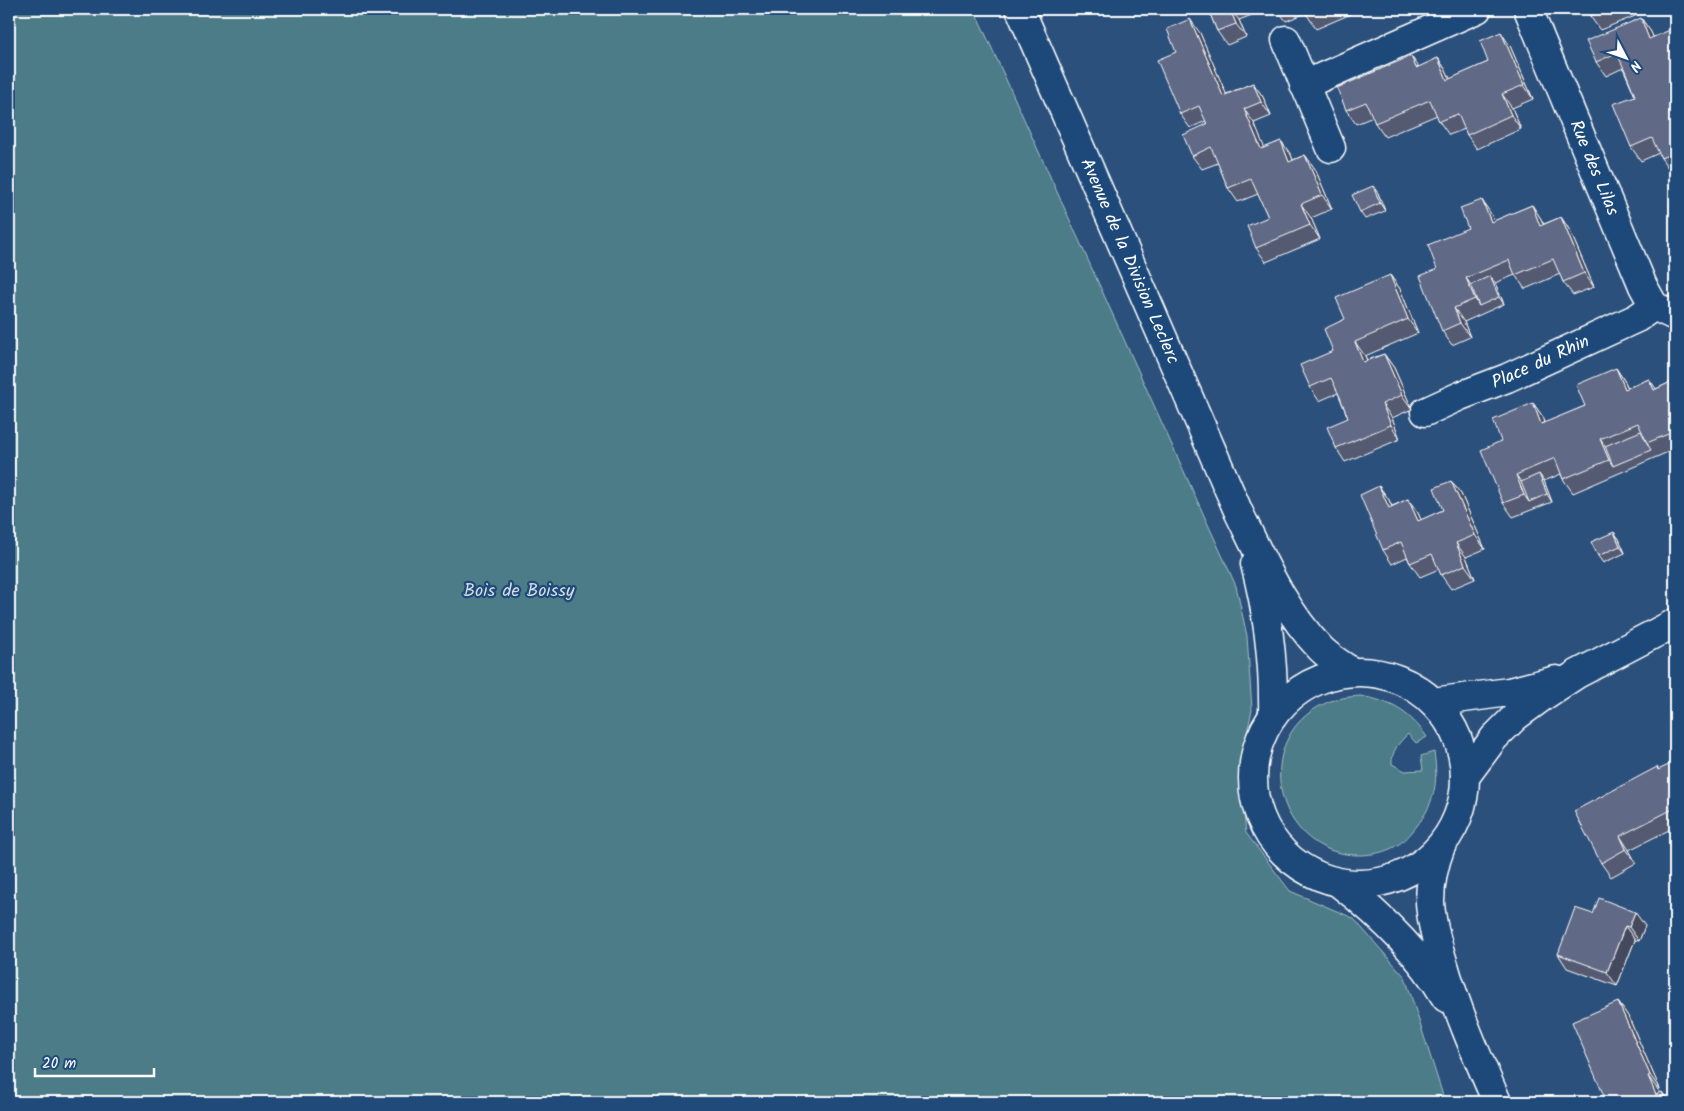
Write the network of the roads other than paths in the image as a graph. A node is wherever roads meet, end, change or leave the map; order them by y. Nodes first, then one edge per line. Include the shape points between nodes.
1 (1020, 9) edge
2 (1477, 9) edge
3 (1528, 9) edge
4 (1286, 40) dead end
5 (1304, 86) junction
6 (1331, 148) dead end
7 (1665, 311) edge
8 (1425, 412) dead end
9 (1239, 513) junction
10 (1675, 623) edge
11 (1352, 672) junction
12 (1577, 674) junction
13 (1433, 702) junction
14 (1273, 716) junction
15 (1465, 777) junction
16 (1441, 846) junction
17 (1339, 883) junction
18 (1468, 1033) junction
19 (1497, 1102) edge

1 - 9 main road, Avenue de la Division Leclerc
2 - 5 main road
3 - 7 main road, Rue des Lilas via 1643,286
4 - 5 main road
5 - 6 main road
7 - 8 main road, Place du Rhin via 1636,318
9 - 11 main road, Avenue de la Division Leclerc via 1292,613 1322,650
9 - 14 main road, Avenue de la Division Leclerc via 1263,596 1273,679
10 - 12 main road
11 - 13 main road via 1387,676 1412,686
11 - 14 main road via 1316,681 1300,690
12 - 13 main road via 1509,692
12 - 15 main road via 1515,717 1494,738
13 - 15 main road via 1456,736 1464,760
14 - 17 main road via 1259,741 1253,769 1254,798 1262,822 1275,844 1293,862 1315,875
15 - 16 main road via 1459,814
16 - 17 main road via 1424,862 1398,876 1362,885
16 - 18 main road via 1431,885 1433,924 1449,983
17 - 18 main road via 1401,938 1440,987
18 - 19 main road

